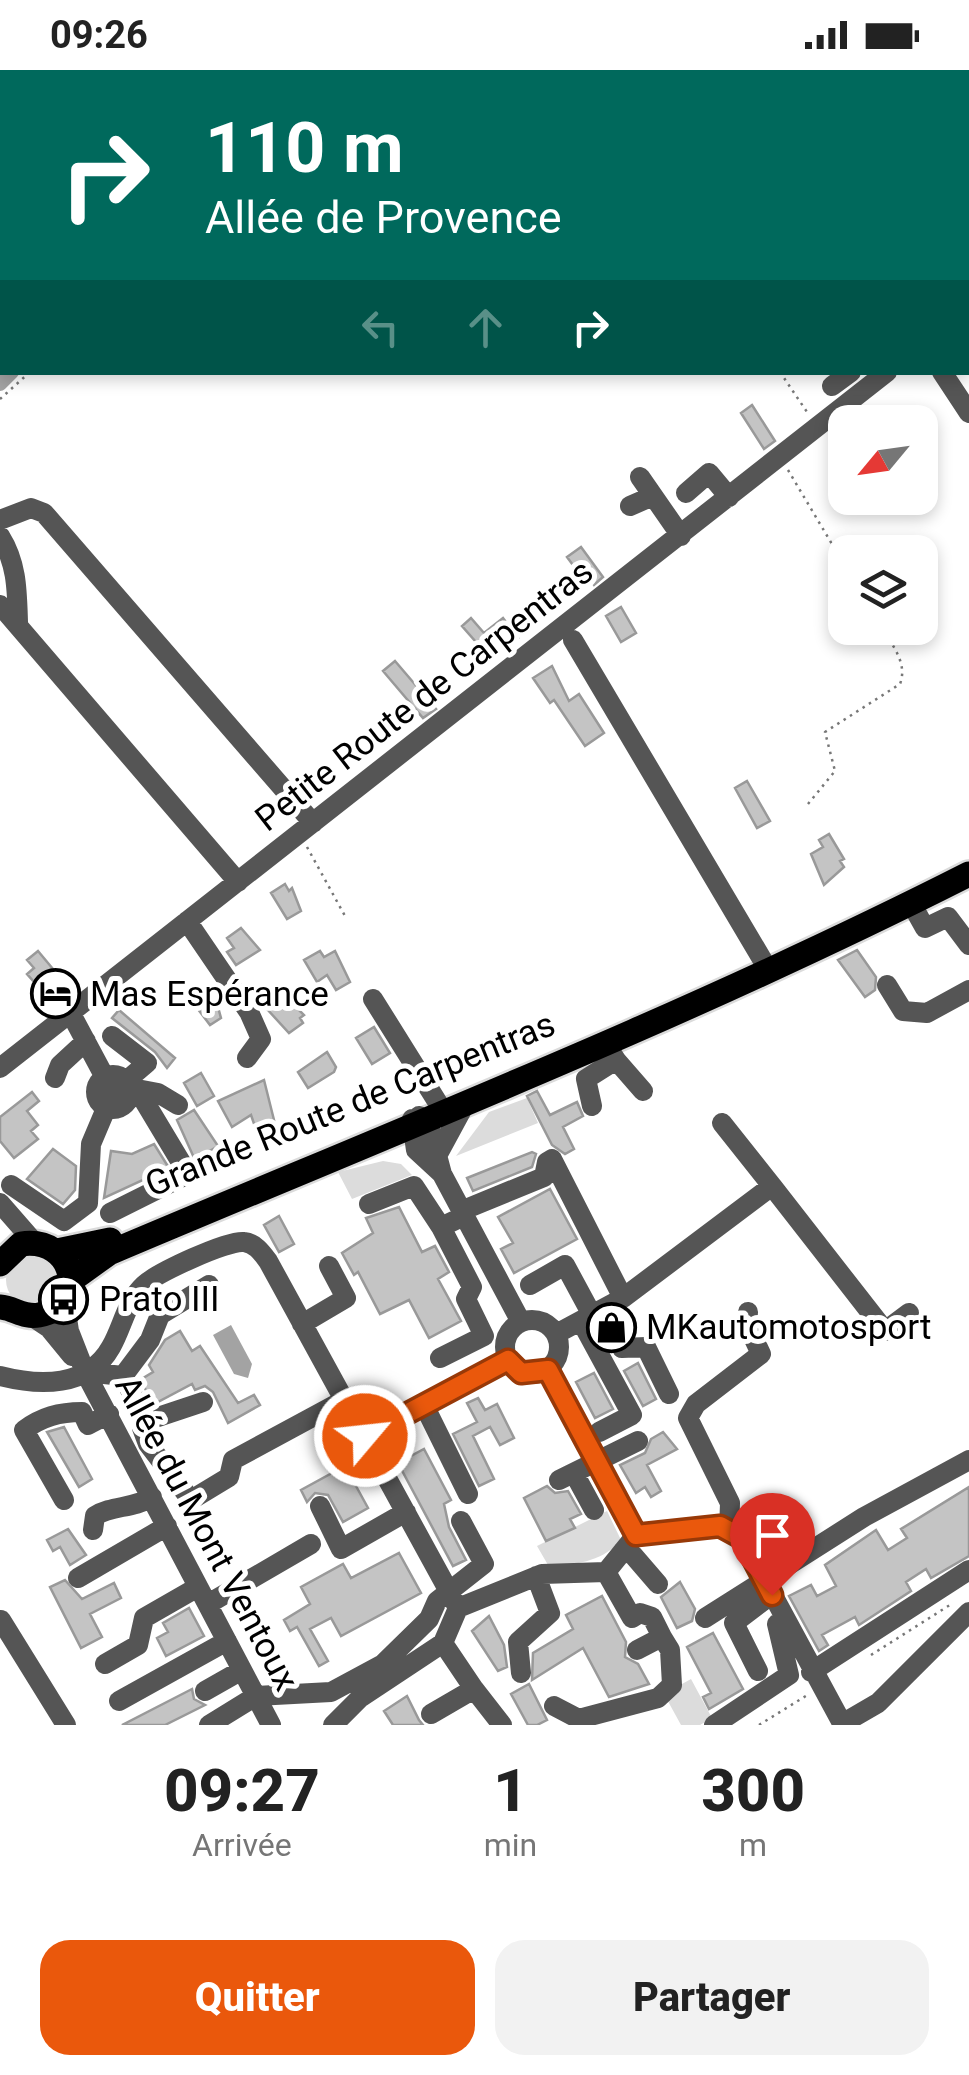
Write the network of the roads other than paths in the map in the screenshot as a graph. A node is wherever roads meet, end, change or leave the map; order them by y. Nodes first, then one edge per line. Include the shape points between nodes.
1 (848, 375) edge
2 (883, 375) edge
3 (944, 375) edge
4 (832, 386) dead end
5 (969, 413) edge
6 (640, 477) dead end
7 (686, 494) dead end
8 (654, 496) junction
9 (729, 497) junction
10 (630, 506) dead end
11 (0, 520) edge
12 (0, 536) edge
13 (681, 536) junction
14 (0, 604) edge
15 (18, 622) junction
16 (573, 640) dead end
17 (306, 828) junction
18 (969, 874) edge
19 (238, 882) junction
20 (911, 903) junction
21 (187, 921) junction
22 (969, 945) edge
23 (769, 971) junction
24 (887, 985) dead end
25 (969, 990) edge
26 (373, 999) dead end
27 (70, 1012) junction
28 (668, 1015) junction
29 (112, 1036) dead end
30 (86, 1041) junction
31 (611, 1052) junction
32 (247, 1058) dead end
33 (0, 1068) edge
34 (55, 1078) dead end
35 (120, 1089) junction
36 (643, 1090) dead end
37 (178, 1105) dead end
38 (592, 1106) dead end
39 (428, 1118) junction
40 (722, 1123) dead end
41 (440, 1164) junction
42 (772, 1186) junction
43 (6, 1194) edge
44 (370, 1204) dead end
45 (110, 1213) dead end
46 (463, 1213) junction
47 (441, 1228) junction
48 (0, 1239) edge
49 (46, 1247) junction
50 (0, 1262) edge
51 (328, 1266) dead end
52 (209, 1285) dead end
53 (530, 1285) dead end
54 (67, 1290) junction
55 (10, 1307) edge
56 (600, 1311) junction
57 (748, 1312) dead end
58 (909, 1313) dead end
59 (521, 1322) junction
60 (302, 1324) junction
61 (556, 1334) junction
62 (440, 1358) dead end
63 (508, 1360) junction
64 (548, 1370) junction
65 (85, 1372) junction
66 (0, 1376) edge
67 (123, 1376) junction
68 (669, 1394) dead end
69 (344, 1400) junction
70 (202, 1402) dead end
71 (424, 1405) junction
72 (108, 1414) junction
73 (146, 1421) junction
74 (599, 1432) dead end
75 (365, 1436) junction
76 (638, 1441) dead end
77 (969, 1460) edge
78 (597, 1462) junction
79 (468, 1494) dead end
80 (152, 1497) junction
81 (64, 1500) dead end
82 (320, 1506) dead end
83 (594, 1510) dead end
84 (406, 1512) junction
85 (461, 1521) dead end
86 (167, 1526) junction
87 (93, 1530) dead end
88 (729, 1532) junction
89 (630, 1543) junction
90 (311, 1544) dead end
91 (969, 1570) edge
92 (606, 1572) junction
93 (536, 1576) junction
94 (78, 1578) dead end
95 (658, 1584) dead end
96 (770, 1592) junction
97 (203, 1596) junction
98 (454, 1601) junction
99 (969, 1612) edge
100 (705, 1618) dead end
101 (1, 1620) edge
102 (662, 1637) junction
103 (227, 1641) junction
104 (443, 1644) junction
105 (636, 1650) dead end
106 (105, 1664) dead end
107 (242, 1670) junction
108 (758, 1671) dead end
109 (811, 1672) junction
110 (520, 1674) dead end
111 (474, 1689) junction
112 (206, 1691) dead end
113 (256, 1696) junction
114 (119, 1701) dead end
115 (554, 1706) dead end
116 (432, 1714) dead end
117 (581, 1722) edge
118 (843, 1724) edge
119 (66, 1725) edge
120 (209, 1725) edge
121 (271, 1725) edge
122 (333, 1725) edge
123 (502, 1725) edge
124 (714, 1725) edge

1 - 4 street
2 - 9 street, Petite Route de Carpentras
3 - 5 street
6 - 8 street
7 - 9 street via 709,473
8 - 10 street
8 - 13 street
9 - 13 street, Petite Route de Carpentras
11 - 17 street via 31,508 44,512
12 - 15 street via 17,582
13 - 17 street, Petite Route de Carpentras
14 - 15 street
15 - 19 street
16 - 23 street
17 - 19 street, Petite Route de Carpentras
18 - 20 main road, Grande Route de Carpentras
19 - 21 street, Petite Route de Carpentras
20 - 22 street via 925,928 948,917
20 - 23 main road, Grande Route de Carpentras
21 - 27 street, Petite Route de Carpentras
21 - 32 street via 262,1038
23 - 28 main road, Grande Route de Carpentras
24 - 25 street via 903,1011 927,1013
26 - 39 street
27 - 30 street
27 - 33 street, Petite Route de Carpentras
28 - 31 main road, Grande Route de Carpentras
28 - 39 main road, Grande Route de Carpentras
29 - 35 street via 147,1063
30 - 34 street
30 - 35 street
31 - 36 street
31 - 38 street via 586,1080
31 - 39 main road, Grande Route de Carpentras
35 - 37 street via 158,1093
35 - 43 street via 92,1144 88,1203 64,1221
35 - 45 street via 188,1174
39 - 41 street
39 - 41 street
39 - 41 street
39 - 49 main road, Grande Route de Carpentras via 102,1244
39 - 54 main road, Grande Route de Carpentras via 108,1253
40 - 42 street
41 - 46 street
42 - 56 street
42 - 58 street via 885,1331
43 - 49 street
44 - 47 street via 414,1186
46 - 47 street
46 - 56 street via 544,1177 548,1159 558,1171
46 - 59 street
47 - 62 street via 472,1287 466,1299 484,1336
48 - 50 street
49 - 50 main road, Grande Route de Carpentras via 9,1251
49 - 54 main road via 69,1270
51 - 60 street via 346,1298
52 - 67 street via 160,1315
53 - 56 street via 565,1265
54 - 55 main road, Grande Route de Carpentras via 55,1309
54 - 65 street, Allée du Mont Ventoux via 69,1332
55 - 65 street, Allée du Mont Ventoux via 48,1328
56 - 61 street
56 - 68 street via 622,1348 646,1347
56 - 74 street via 632,1415
57 - 88 street via 761,1354 696,1404 688,1418 730,1503
59 - 61 street via 545,1323
59 - 63 street via 508,1334
60 - 65 street via 256,1246 220,1247 145,1284 124,1312 110,1349
60 - 69 street
61 - 64 street via 558,1358
63 - 64 street via 521,1373
63 - 71 street
64 - 78 street
65 - 66 street via 37,1384
65 - 67 street
65 - 72 street, Allée du Mont Ventoux
67 - 73 street
69 - 73 street via 233,1460 229,1478 191,1500 148,1444
69 - 75 street
70 - 73 street
71 - 75 street
71 - 79 street
72 - 80 street, Allée du Mont Ventoux
72 - 81 street via 88,1425 82,1412 64,1412 24,1430
75 - 84 street
76 - 78 street
77 - 96 street via 864,1517
78 - 83 street via 567,1477
78 - 89 street
80 - 86 street, Allée du Mont Ventoux
80 - 87 street via 104,1510
82 - 84 street via 342,1548
84 - 98 street
85 - 98 street via 484,1564
86 - 94 street
86 - 97 street, Allée du Mont Ventoux
88 - 89 street via 720,1526
88 - 96 street via 742,1538
89 - 92 street
89 - 95 street
90 - 97 street
91 - 109 street
92 - 93 street
92 - 102 street via 632,1618 652,1618
93 - 98 street
93 - 110 street via 550,1613 518,1642
96 - 100 street
96 - 108 street via 734,1623
96 - 109 street
96 - 124 street via 789,1675
97 - 103 street, Allée du Mont Ventoux
97 - 106 street via 144,1618 138,1645
98 - 104 street
98 - 113 street via 437,1601 383,1664 331,1692
99 - 118 street via 878,1702
101 - 119 street
102 - 105 street
102 - 117 street via 670,1650 672,1685 658,1698
103 - 107 street, Allée du Mont Ventoux
103 - 114 street
104 - 111 street
104 - 122 street via 360,1698
107 - 112 street
107 - 113 street, Allée du Mont Ventoux
109 - 118 street
111 - 116 street
111 - 123 street
113 - 120 street
113 - 121 street, Allée du Mont Ventoux
115 - 117 street

